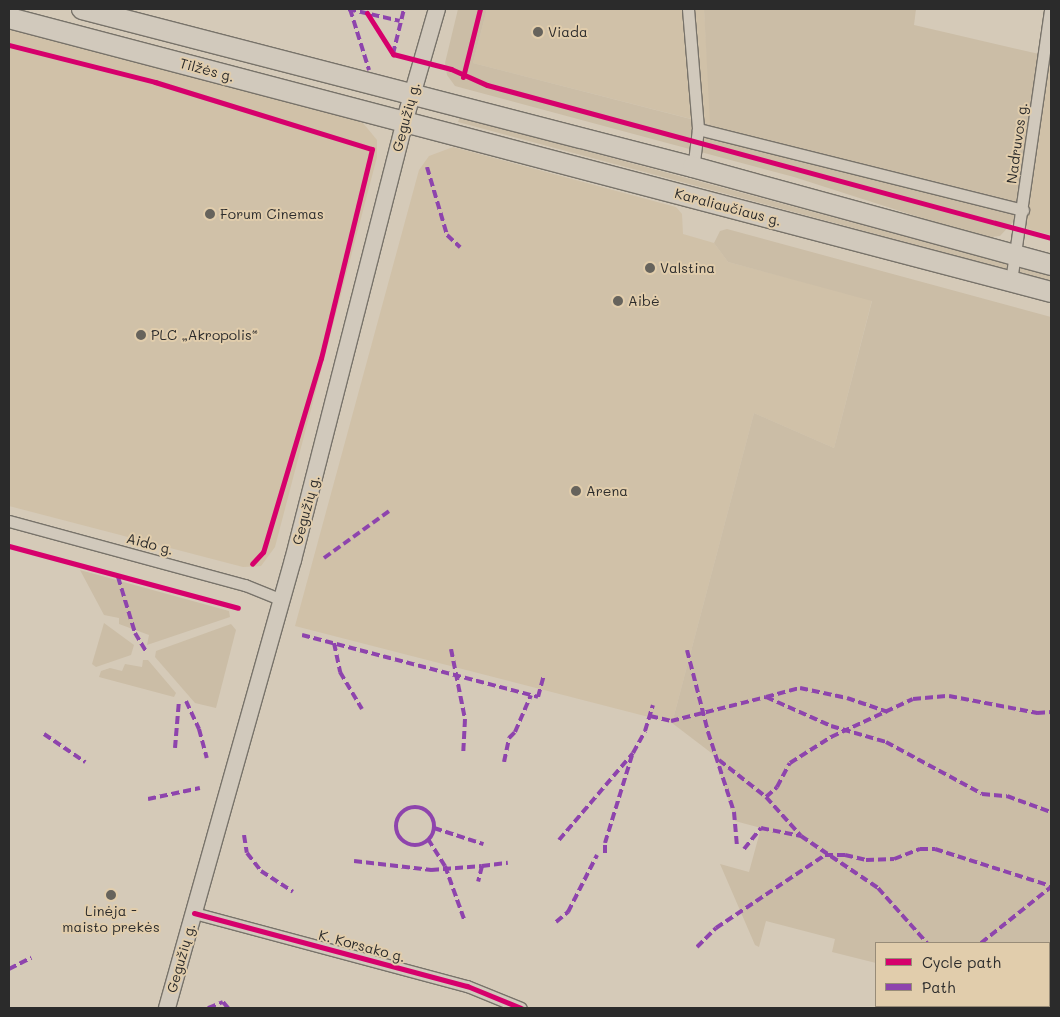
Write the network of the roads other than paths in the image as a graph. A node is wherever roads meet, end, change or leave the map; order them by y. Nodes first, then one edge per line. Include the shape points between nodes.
1 (82, 9) edge
2 (437, 9) edge
3 (688, 9) edge
4 (1050, 9) edge
5 (9, 18) edge
6 (413, 94) junction
7 (404, 123) junction
8 (698, 129) junction
9 (693, 166) junction
10 (1023, 210) junction
11 (1016, 256) junction
12 (1051, 265) edge
13 (1012, 281) junction
14 (1051, 292) edge
15 (9, 521) edge
16 (282, 600) junction
17 (194, 912) junction
18 (167, 1008) edge
19 (521, 1008) edge

1 - 6 highway, Tilžės g.
2 - 6 main road, Gegužių g.
3 - 8 street
4 - 10 street, Nadruvos g.
5 - 7 highway, Tilžės g.
6 - 7 main road, Gegužių g.
6 - 9 highway
7 - 13 highway, Karaliaučiaus g.
7 - 16 main road, Gegužių g.
8 - 9 street
8 - 10 street
9 - 11 highway
10 - 11 street, Nadruvos g.
11 - 12 highway
11 - 13 street, Nadruvos g.
13 - 14 highway, Karaliaučiaus g.
15 - 16 street, Aido g. via 245,585
16 - 17 main road, Gegužių g.
17 - 18 main road, Gegužių g.
17 - 19 street, K. Korsako g. via 467,986

